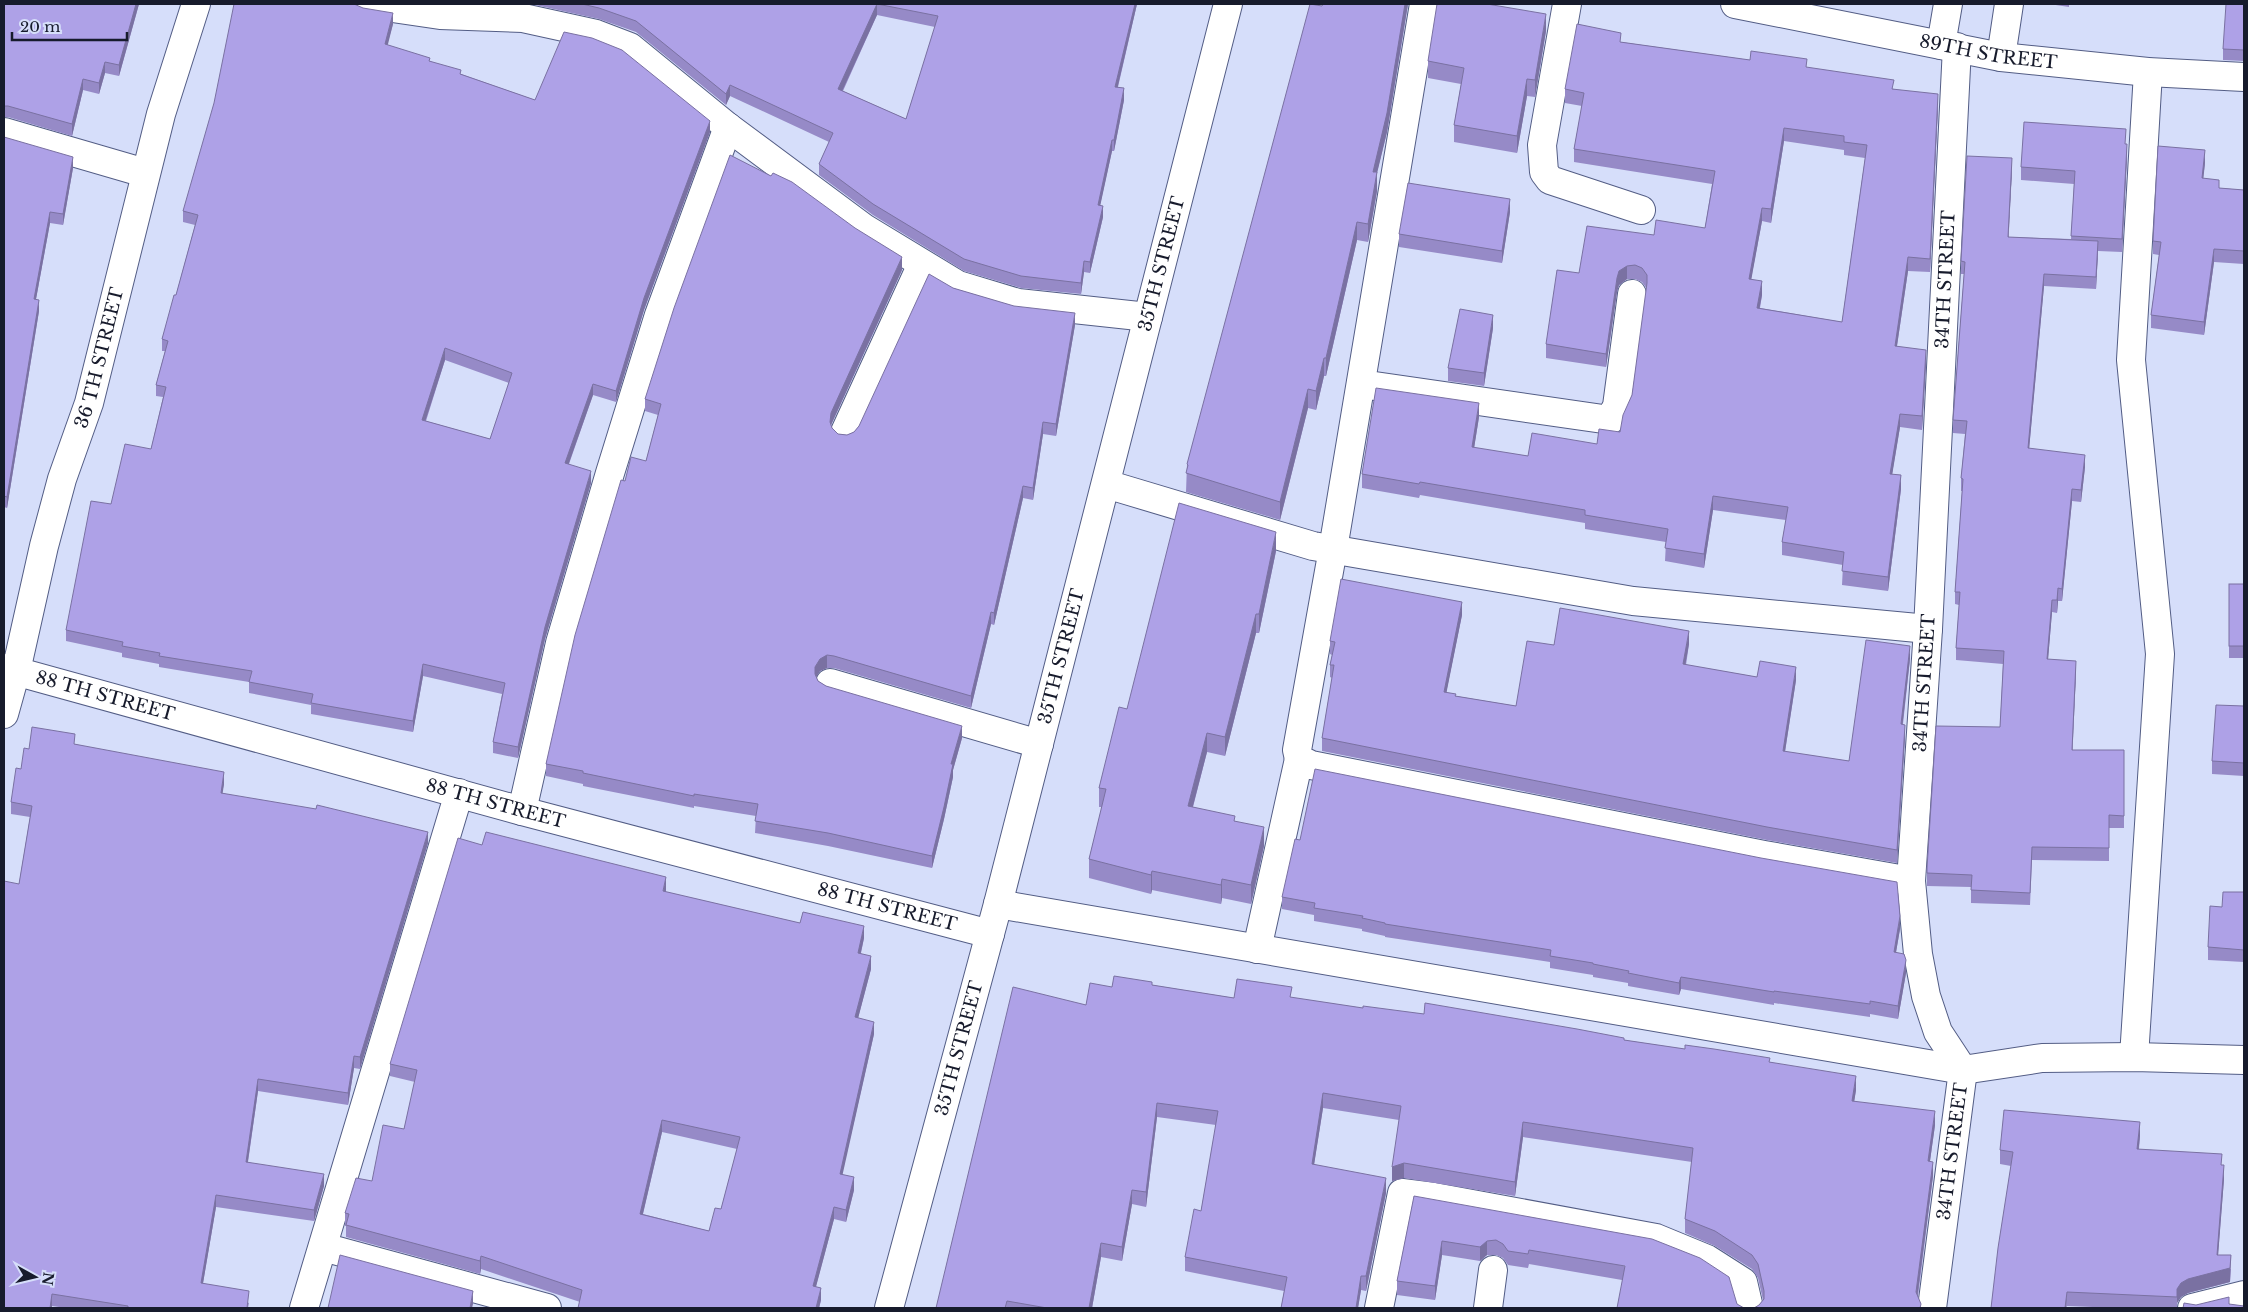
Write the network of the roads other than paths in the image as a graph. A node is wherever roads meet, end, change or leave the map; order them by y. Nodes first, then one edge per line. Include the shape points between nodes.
1 (196, 4) edge
2 (365, 4) edge
3 (1228, 4) edge
4 (1424, 4) edge
5 (1567, 4) edge
6 (1735, 4) edge
7 (1948, 4) edge
8 (2008, 4) edge
9 (1949, 46) junction
10 (2001, 57) junction
11 (2148, 72) junction
12 (2244, 77) edge
13 (728, 126) junction
14 (4, 132) edge
15 (145, 173) junction
16 (1641, 210) dead end
17 (922, 264) junction
18 (1632, 294) dead end
19 (1148, 317) junction
20 (1361, 384) junction
21 (845, 432) dead end
22 (1106, 484) junction
23 (1333, 549) junction
24 (1928, 629) junction
25 (10, 669) edge
26 (830, 683) dead end
27 (4, 714) edge
28 (1039, 744) junction
29 (1299, 759) junction
30 (459, 793) junction
31 (522, 811) junction
32 (1911, 881) junction
33 (998, 904) junction
34 (990, 934) junction
35 (1257, 948) junction
36 (2134, 1057) junction
37 (2244, 1060) edge
38 (1963, 1070) junction
39 (323, 1247) junction
40 (1493, 1270) dead end
41 (2244, 1295) edge
42 (304, 1308) edge
43 (547, 1308) edge
44 (889, 1308) edge
45 (1379, 1308) edge
46 (1488, 1308) edge
47 (1749, 1308) edge
48 (1932, 1308) edge
49 (2192, 1308) edge

1 - 15 street, 36 TH STREET
2 - 13 street via 440,15 523,18 596,34 630,48
3 - 19 street, 35TH STREET
4 - 20 street
5 - 16 street via 1542,144 1544,172 1550,180
6 - 9 street, 89TH STREET
7 - 9 street, 34TH STREET
8 - 10 street
9 - 10 street, 89TH STREET
9 - 24 street, 34TH STREET
10 - 11 street, 89TH STREET
11 - 12 street, 89TH STREET
11 - 36 street via 2131,360 2160,654
13 - 17 street via 864,228
13 - 31 street via 659,315 610,473 560,643
14 - 15 street
15 - 25 street, 36 TH STREET via 89,403 62,479
17 - 19 street via 958,284 1018,303
17 - 21 street
18 - 20 street via 1617,406 1610,420
19 - 22 street, 35TH STREET
20 - 23 street
22 - 23 street via 1313,546
22 - 28 street, 35TH STREET
23 - 24 street via 1634,601
23 - 29 street via 1297,750
24 - 32 street, 34TH STREET
25 - 27 street, 36 TH STREET
25 - 30 street, 88 TH STREET
26 - 28 street
28 - 33 street, 35TH STREET
29 - 32 street via 1311,765
29 - 35 street
30 - 31 street, 88 TH STREET
30 - 39 street
31 - 34 street, 88 TH STREET
32 - 38 street, 34TH STREET via 1918,954 1926,996 1938,1032
33 - 34 street, 35TH STREET
33 - 35 street
34 - 44 street, 35TH STREET
35 - 38 street
36 - 37 street
36 - 38 street via 2042,1058
38 - 48 street, 34TH STREET
39 - 42 street
39 - 43 street
40 - 46 street
41 - 49 street
45 - 47 street via 1402,1194 1434,1197 1656,1238 1707,1258 1743,1282

